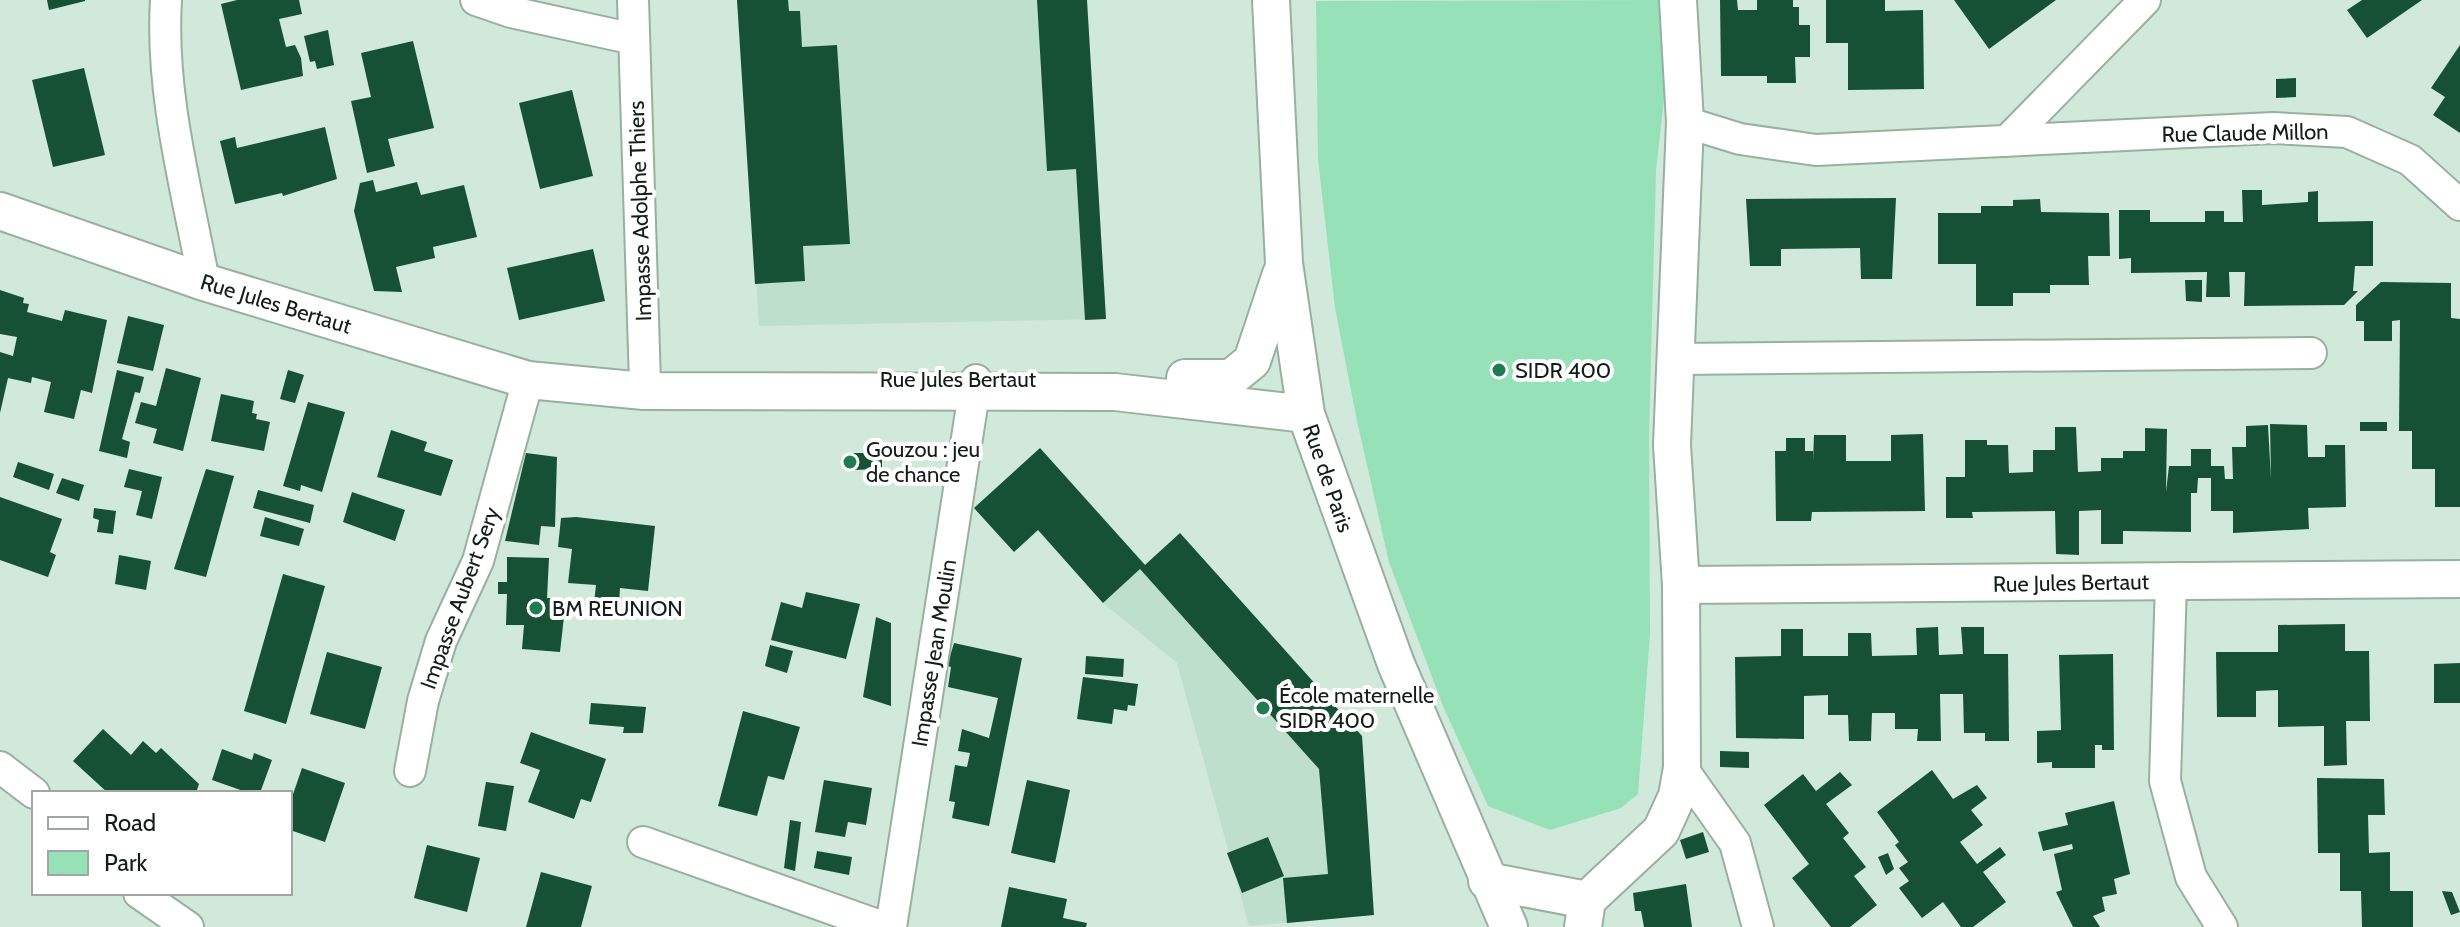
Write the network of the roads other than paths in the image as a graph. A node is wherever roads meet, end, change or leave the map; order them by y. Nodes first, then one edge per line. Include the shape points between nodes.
1 (166, 0) edge
2 (476, 0) edge
3 (633, 0) edge
4 (1271, 0) edge
5 (1678, 0) edge
6 (2145, 0) edge
7 (634, 39) junction
8 (1685, 122) junction
9 (2007, 141) junction
10 (2460, 205) edge
11 (0, 211) edge
12 (1284, 263) junction
13 (204, 282) junction
14 (2311, 353) dead end
15 (1676, 359) junction
16 (542, 381) junction
17 (976, 385) junction
18 (645, 387) junction
19 (1306, 414) junction
20 (2460, 579) edge
21 (2171, 582) junction
22 (1681, 585) junction
23 (0, 767) edge
24 (1682, 768) junction
25 (410, 771) dead end
26 (32, 791) edge
27 (643, 842) dead end
28 (1487, 881) junction
29 (142, 895) edge
30 (1585, 913) edge
31 (188, 927) edge
32 (883, 927) edge
33 (891, 927) edge
34 (1509, 927) edge
35 (1758, 927) edge
36 (2222, 927) edge

1 - 13 street via 163,37 170,98
2 - 7 street
3 - 7 street, Impasse Adolphe Thiers
4 - 12 street, Rue de Paris
5 - 8 street
6 - 9 street
7 - 18 street, Impasse Adolphe Thiers
8 - 9 street, Rue Claude Millon via 1740,139 1816,150
8 - 15 street
9 - 10 street, Rue Claude Millon via 2273,128 2347,132 2410,160
11 - 13 street, Rue Jules Bertaut
12 - 17 street, Rue Jules Bertaut via 1252,361 1231,378
12 - 19 street, Rue de Paris
13 - 16 street, Rue Jules Bertaut
14 - 15 street
15 - 22 street via 1672,445
16 - 18 street, Rue Jules Bertaut
16 - 25 street, Impasse Aubert Sery via 478,561 441,641
17 - 18 street, Rue Jules Bertaut
17 - 19 street, Rue Jules Bertaut via 1115,392
17 - 33 street, Impasse Jean Moulin
19 - 28 street, Rue de Paris via 1396,664
20 - 21 street, Rue Jules Bertaut
21 - 22 street, Rue Jules Bertaut
21 - 36 street via 2165,781 2191,877
22 - 24 street
23 - 26 street
24 - 30 street via 1677,796 1661,831
24 - 35 street via 1735,843
27 - 32 street
28 - 30 street
28 - 34 street, Rue de Paris
29 - 31 street

